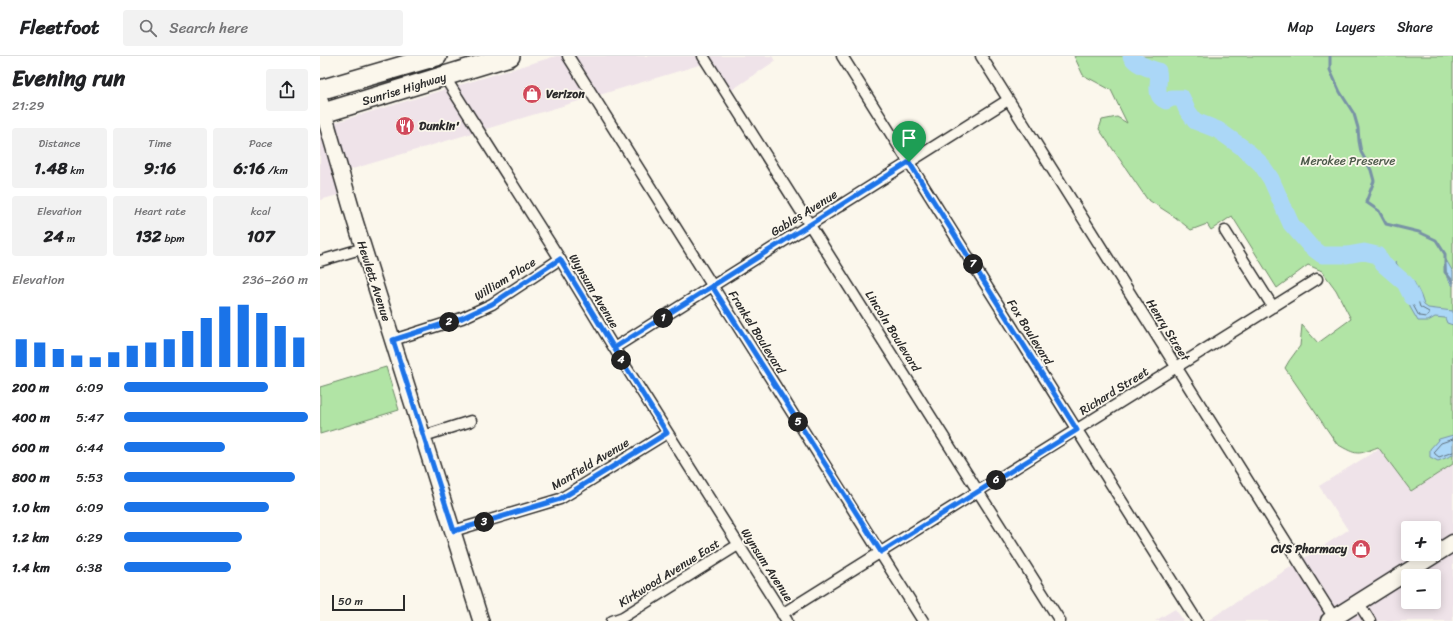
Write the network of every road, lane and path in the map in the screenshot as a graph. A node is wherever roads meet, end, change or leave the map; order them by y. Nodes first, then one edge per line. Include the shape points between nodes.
1 (437, 56) edge
2 (510, 56) edge
3 (568, 56) edge
4 (704, 56) edge
5 (842, 56) edge
6 (981, 56) edge
7 (444, 76) junction
8 (320, 90) edge
9 (1008, 100) junction
10 (321, 109) edge
11 (909, 162) junction
12 (810, 225) junction
13 (1225, 231) dead end
14 (364, 248) junction
15 (560, 259) junction
16 (320, 261) edge
17 (1317, 279) dead end
18 (712, 286) junction
19 (1273, 307) junction
20 (393, 340) junction
21 (614, 348) junction
22 (1176, 367) junction
23 (471, 421) dead end
24 (1077, 430) junction
25 (667, 433) junction
26 (424, 436) junction
27 (978, 492) junction
28 (454, 531) junction
29 (1453, 543) edge
30 (738, 545) junction
31 (881, 552) junction
32 (1358, 602) junction
33 (785, 618) edge
34 (1332, 620) edge
35 (481, 621) edge
36 (612, 621) edge
37 (923, 621) edge
38 (1060, 621) edge
39 (1198, 621) edge
40 (1370, 621) edge

1 - 8 highway, Sunrise Highway
2 - 7 highway, Sunrise Highway
3 - 18 street, Frankel Boulevard
4 - 12 street, Lincoln Boulevard
5 - 11 street, Fox Boulevard
6 - 9 street, Henry Street
7 - 10 highway, Sunrise Highway
7 - 15 street, Wynsum Avenue
9 - 11 street, Gables Avenue
9 - 22 street, Henry Street
10 - 14 street, Hewlett Avenue
11 - 12 street, Gables Avenue
11 - 24 street, Fox Boulevard
12 - 18 street, Gables Avenue
12 - 27 street, Lincoln Boulevard
13 - 19 street
14 - 16 street
14 - 20 street, Hewlett Avenue
15 - 20 street, William Place via 492,304 462,318
15 - 21 street, Wynsum Avenue
17 - 19 street, Richard Street
18 - 21 street, Gables Avenue
18 - 31 street, Frankel Boulevard
19 - 22 street, Richard Street
20 - 26 street, Hewlett Avenue
21 - 25 street, Wynsum Avenue
22 - 24 street, Richard Street
22 - 34 street, Henry Street
23 - 26 street
24 - 27 street, Richard Street
24 - 39 street, Fox Boulevard
25 - 28 street, Manfield Avenue via 560,499
25 - 30 street, Wynsum Avenue
26 - 28 street, Hewlett Avenue
27 - 31 street, Richard Street
27 - 38 street, Lincoln Boulevard
28 - 35 street, Hewlett Avenue
29 - 32 main road
30 - 33 street, Wynsum Avenue
30 - 36 street, Kirkwood Avenue East via 623,617
31 - 33 street, Richard Street
31 - 37 street, Frankel Boulevard
32 - 34 main road
32 - 40 street

